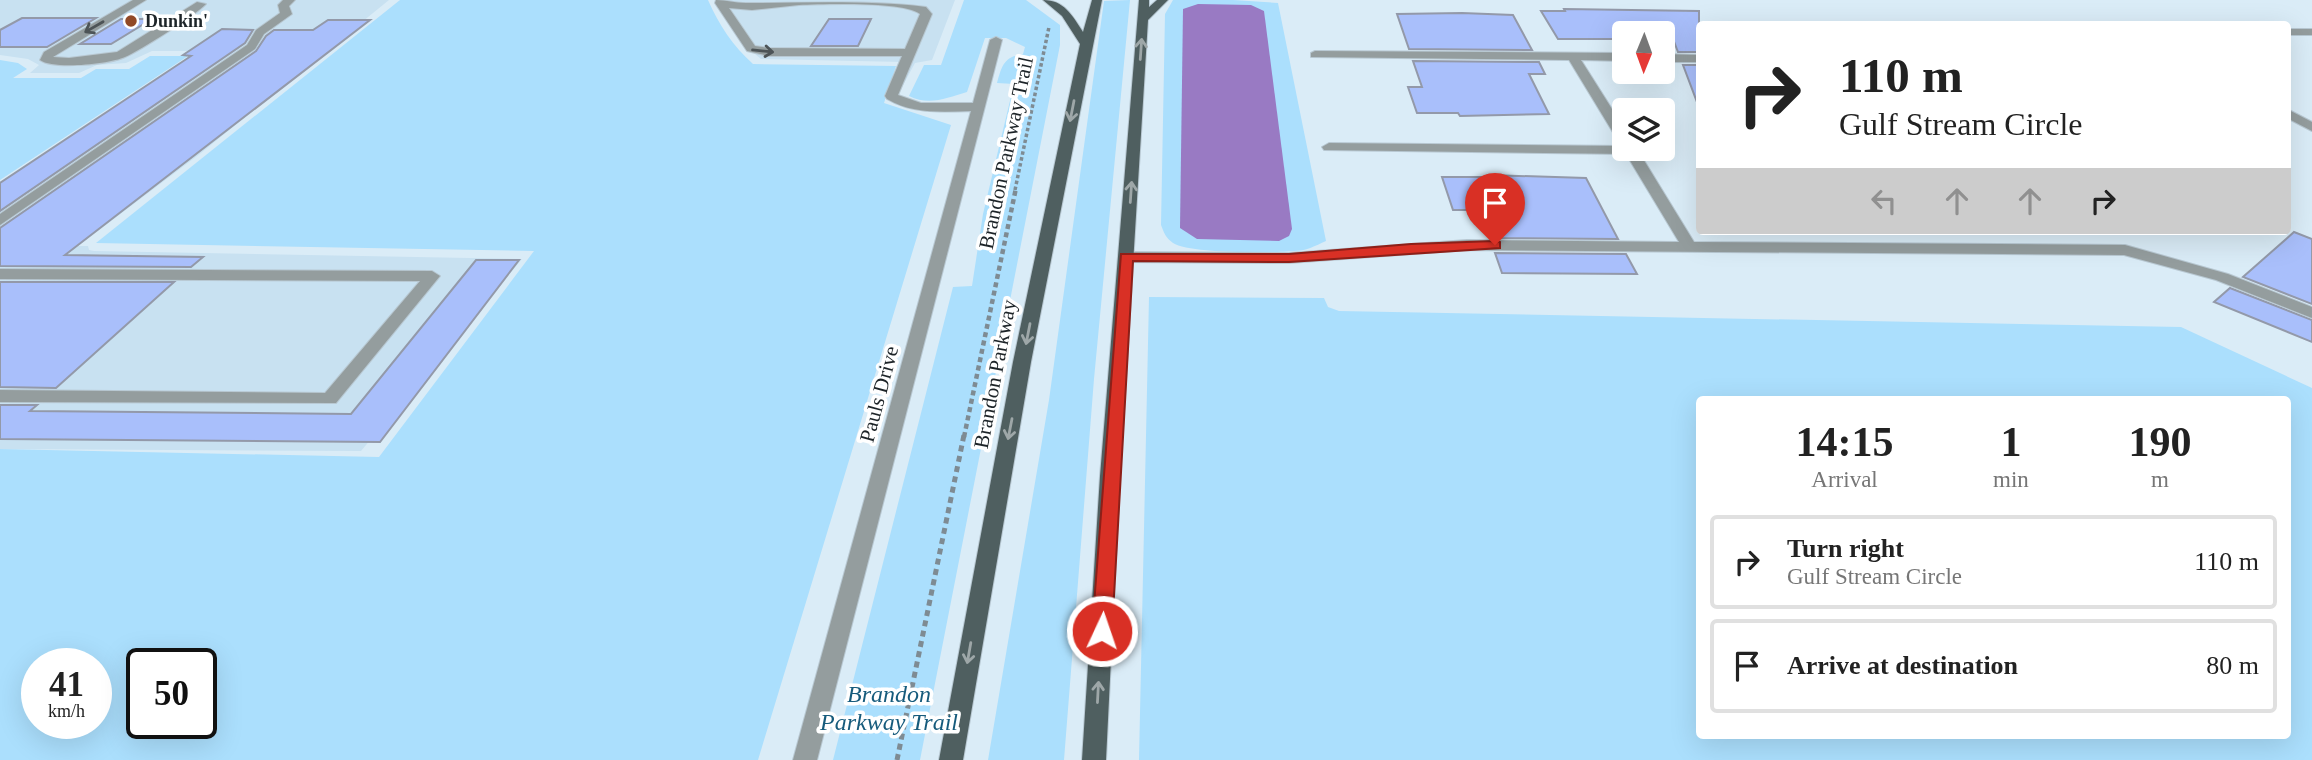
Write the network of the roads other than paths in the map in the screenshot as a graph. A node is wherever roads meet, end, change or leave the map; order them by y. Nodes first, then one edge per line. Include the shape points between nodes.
1 (141, 0) edge
2 (290, 0) edge
3 (1048, 0) edge
4 (1097, 0) edge
5 (1144, 0) edge
6 (1163, 0) edge
7 (721, 1) edge
8 (1143, 19) junction
9 (2291, 32) edge
10 (2312, 32) edge
11 (996, 40) dead end
12 (1086, 44) junction
13 (59, 48) junction
14 (909, 53) junction
15 (1315, 55) dead end
16 (1573, 56) junction
17 (1612, 57) edge
18 (1675, 58) edge
19 (1696, 59) edge
20 (979, 107) junction
21 (2291, 115) edge
22 (1612, 120) edge
23 (2312, 127) edge
24 (1612, 146) edge
25 (1329, 147) dead end
26 (1637, 161) edge
27 (0, 221) edge
28 (1689, 246) junction
29 (1126, 257) junction
30 (0, 274) edge
31 (2312, 313) edge
32 (0, 396) edge
33 (805, 760) edge
34 (950, 760) edge
35 (1094, 760) edge

1 -> 13 street
2 - 27 street via 283,5 285,14 260,32 251,47
3 - 12 main road via 1066,13
4 - 12 main road, Brandon Parkway
5 - 8 main road
6 - 8 main road
7 -> 14 street via 751,50
7 - 14 street via 732,7 788,2 912,5 926,14
29 -> 8 main road
9 - 10 street
11 - 20 street, Pauls Drive
12 -> 34 main road, Brandon Parkway via 1022,362
13 - 13 street via 62,52 100,52 165,15 196,7 120,55 69,62 46,60
14 - 20 street via 891,96 899,103
15 - 16 street
16 - 17 street
16 - 22 street
18 - 19 street
20 - 33 street, Pauls Drive
21 - 23 street
24 - 25 street
26 - 28 street
28 - 29 street via 1467,245 1289,258
28 - 31 street via 2124,250 2222,277
35 -> 29 main road
30 - 32 street via 432,276 330,399

